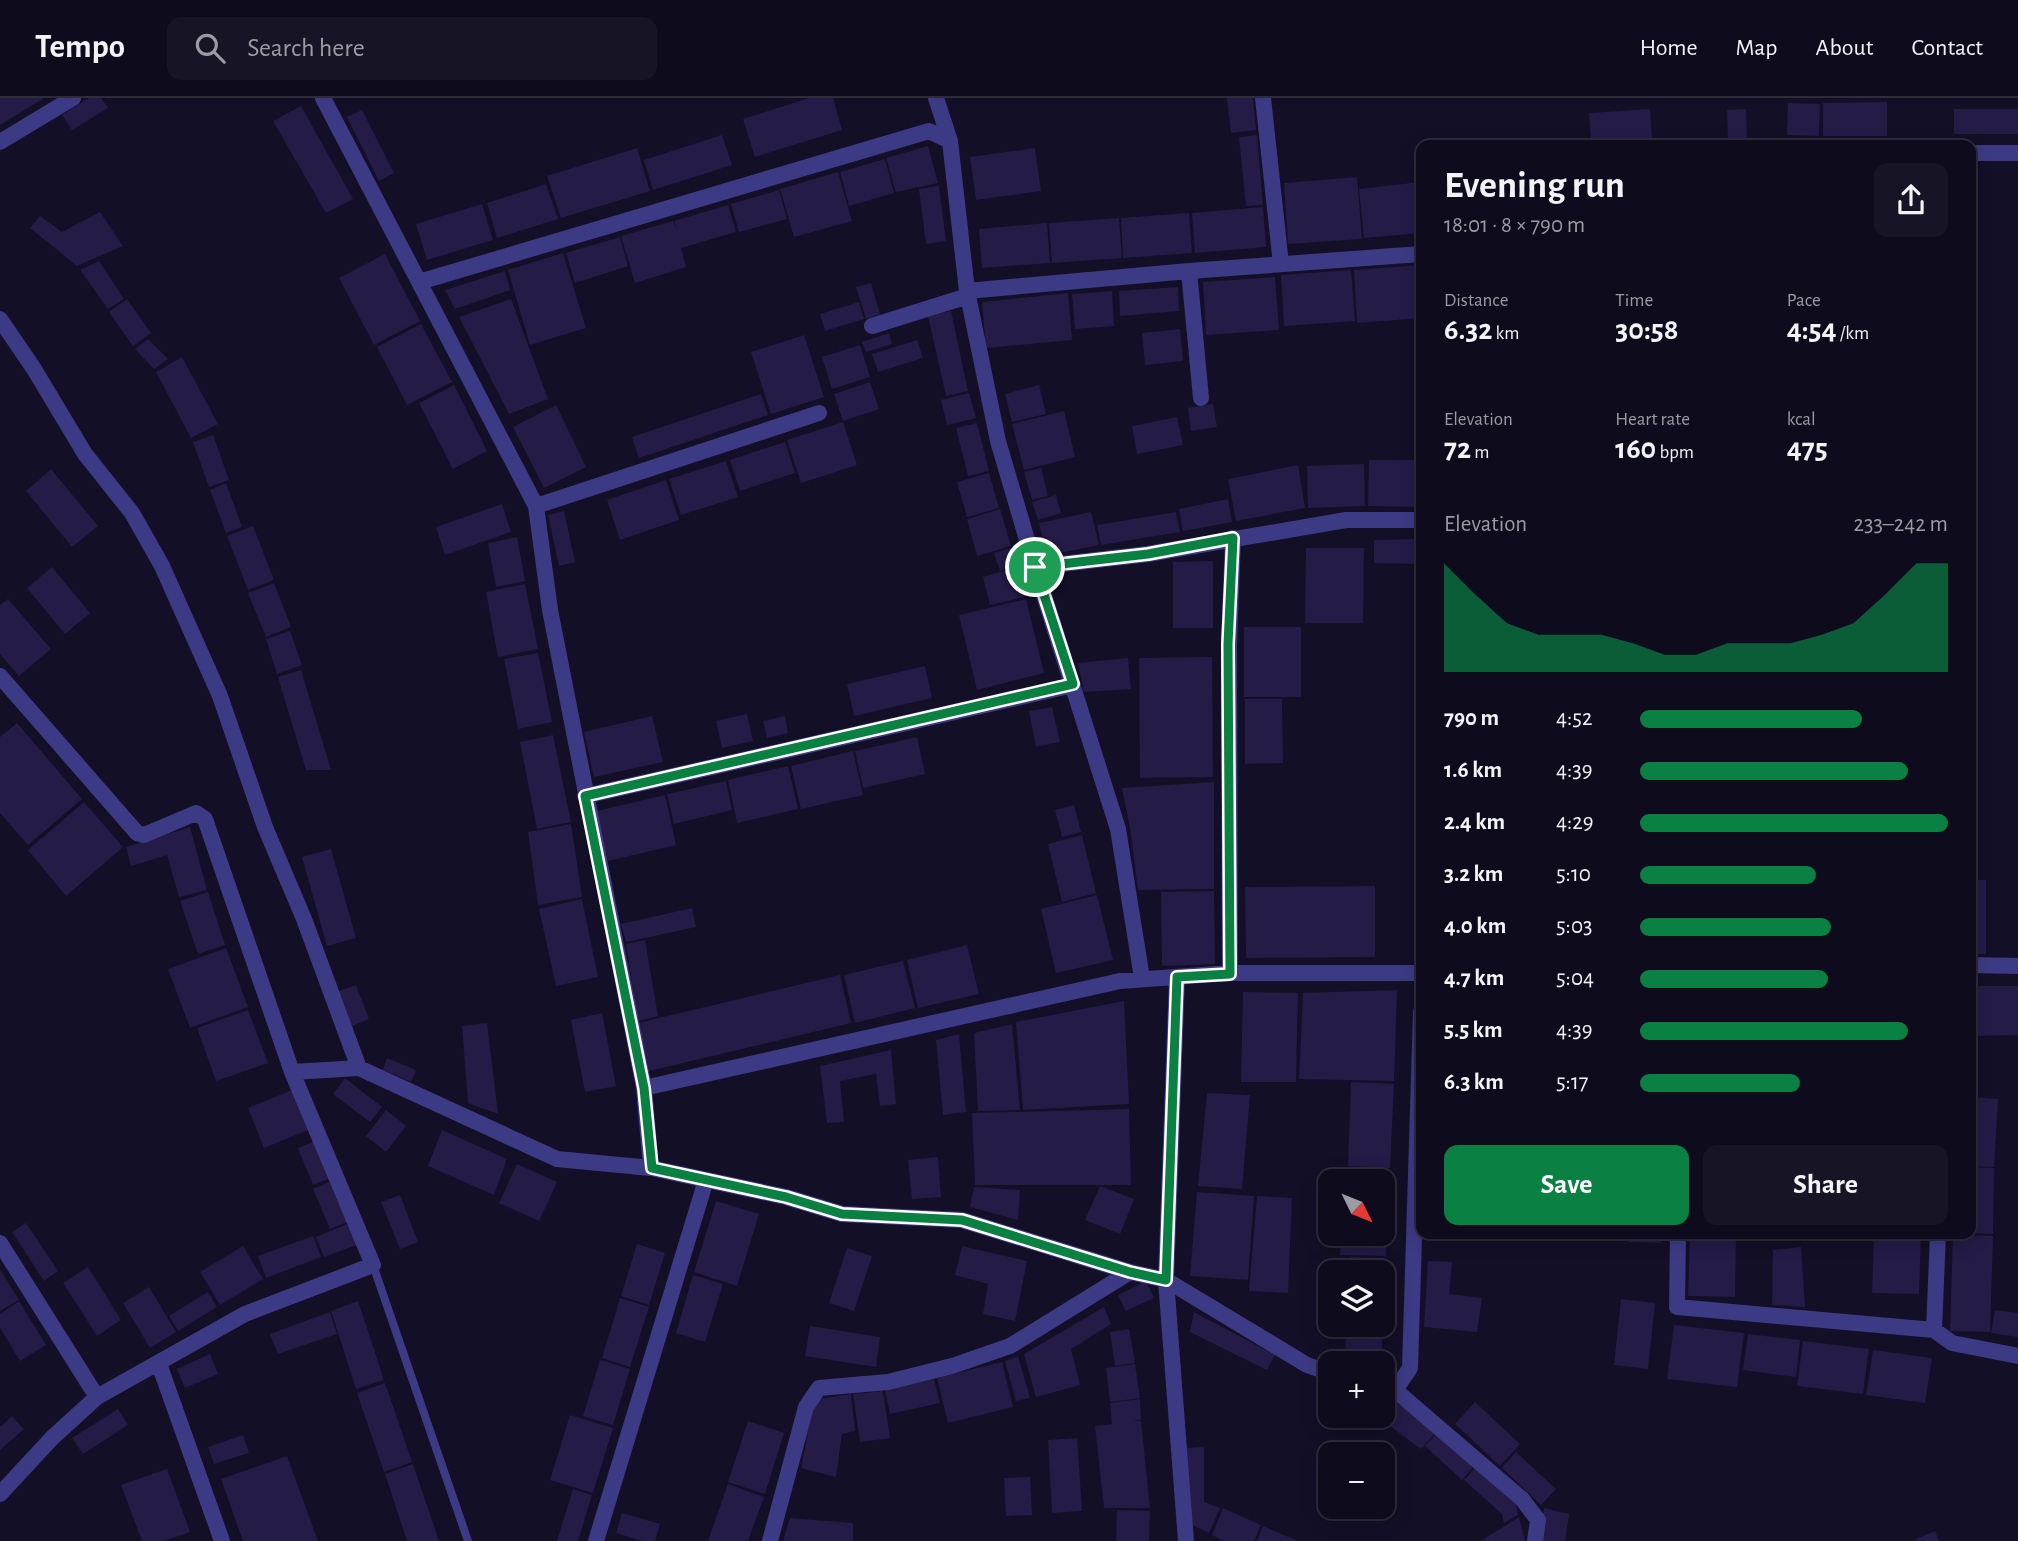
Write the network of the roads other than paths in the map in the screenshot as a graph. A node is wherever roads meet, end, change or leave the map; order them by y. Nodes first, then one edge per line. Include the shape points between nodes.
1 (73, 98) edge
2 (323, 98) edge
3 (936, 98) edge
4 (1263, 98) edge
5 (950, 141) junction
6 (0, 142) edge
7 (1976, 153) edge
8 (2018, 153) edge
9 (1416, 254) edge
10 (1281, 264) junction
11 (1189, 271) junction
12 (419, 282) junction
13 (967, 294) junction
14 (0, 319) edge
15 (872, 326) dead end
16 (1200, 398) dead end
17 (820, 413) dead end
18 (536, 506) junction
19 (1416, 520) edge
20 (1233, 538) junction
21 (1035, 567) junction
22 (0, 676) edge
23 (1073, 684) junction
24 (585, 796) junction
25 (1976, 965) edge
26 (2018, 966) edge
27 (1416, 973) edge
28 (1230, 974) junction
29 (1177, 977) junction
30 (1142, 978) junction
31 (359, 1068) junction
32 (292, 1072) junction
33 (644, 1088) junction
34 (652, 1168) junction
35 (1416, 1174) edge
36 (706, 1180) junction
37 (1678, 1239) edge
38 (1938, 1239) edge
39 (0, 1243) edge
40 (373, 1265) junction
41 (1130, 1272) junction
42 (1166, 1280) junction
43 (1934, 1330) junction
44 (2018, 1356) edge
45 (159, 1364) junction
46 (1318, 1369) edge
47 (1395, 1383) edge
48 (1395, 1394) edge
49 (97, 1397) junction
50 (0, 1494) edge
51 (222, 1541) edge
52 (468, 1541) edge
53 (596, 1541) edge
54 (770, 1541) edge
55 (1186, 1541) edge
56 (1535, 1541) edge

1 - 6 street
2 - 12 street
3 - 5 street
4 - 10 street
5 - 12 street via 929,131
5 - 13 street
7 - 8 street
9 - 10 street
10 - 11 street
11 - 13 street
11 - 16 street
12 - 18 street
13 - 15 street
13 - 21 street via 998,441
14 - 31 street via 85,454 132,513 162,566 220,696 265,827
17 - 18 street
18 - 24 street via 550,610
19 - 20 street via 1363,518
20 - 21 street via 1148,554
20 - 28 street via 1228,644
21 - 23 street
22 - 32 street via 137,833 144,835 196,813 205,819
23 - 24 street
23 - 30 street via 1118,829
24 - 33 street
25 - 26 street
27 - 28 street
28 - 29 street
29 - 30 street
29 - 42 street
30 - 33 street
31 - 32 street
31 - 34 street via 557,1159
32 - 40 street
33 - 34 street
34 - 36 street
35 - 47 street via 1410,1368
36 - 41 street via 842,1214 962,1220
36 - 53 street
37 - 43 street via 1677,1307
38 - 43 street
39 - 49 street
40 - 45 street via 245,1314
40 - 52 lane
41 - 42 street
41 - 54 street via 1010,1346 888,1382 819,1388 806,1407
42 - 46 street
42 - 55 street
43 - 44 street via 1952,1343
45 - 49 street
45 - 51 street
48 - 56 street via 1521,1499 1538,1520
49 - 50 street

